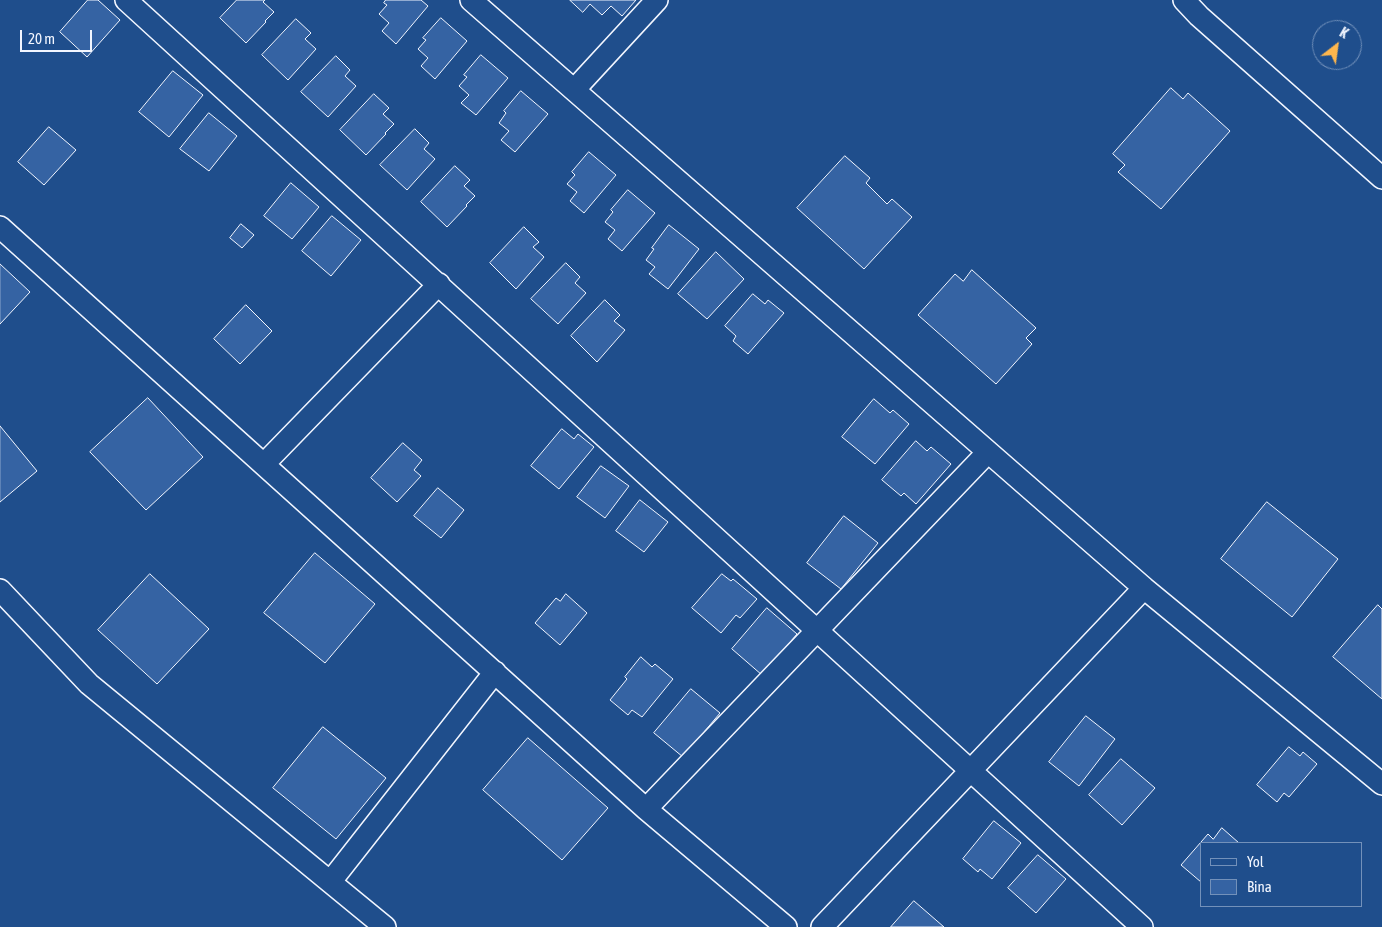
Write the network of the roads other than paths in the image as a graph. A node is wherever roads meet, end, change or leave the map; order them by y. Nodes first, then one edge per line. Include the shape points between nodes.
1 (126, 0) edge
2 (471, 0) edge
3 (657, 0) edge
4 (1184, 0) edge
5 (574, 90) junction
6 (1382, 178) edge
7 (0, 227) edge
8 (438, 284) junction
9 (988, 452) junction
10 (264, 464) junction
11 (1144, 588) junction
12 (0, 590) edge
13 (818, 631) junction
14 (495, 672) junction
15 (971, 770) junction
16 (1382, 784) edge
17 (646, 808) junction
18 (331, 881) junction
19 (385, 927) edge
20 (786, 927) edge
21 (822, 927) edge
22 (1142, 927) edge

1 - 8 street
2 - 5 street
3 - 5 street
4 - 6 street
5 - 9 street
7 - 10 street
8 - 10 street
8 - 13 street
9 - 11 street
9 - 13 street
10 - 14 street
11 - 15 street
11 - 16 street
12 - 18 street via 90,684
13 - 15 street
13 - 17 street
14 - 17 street
14 - 18 street
15 - 21 street
15 - 22 street
17 - 20 street
18 - 19 street

